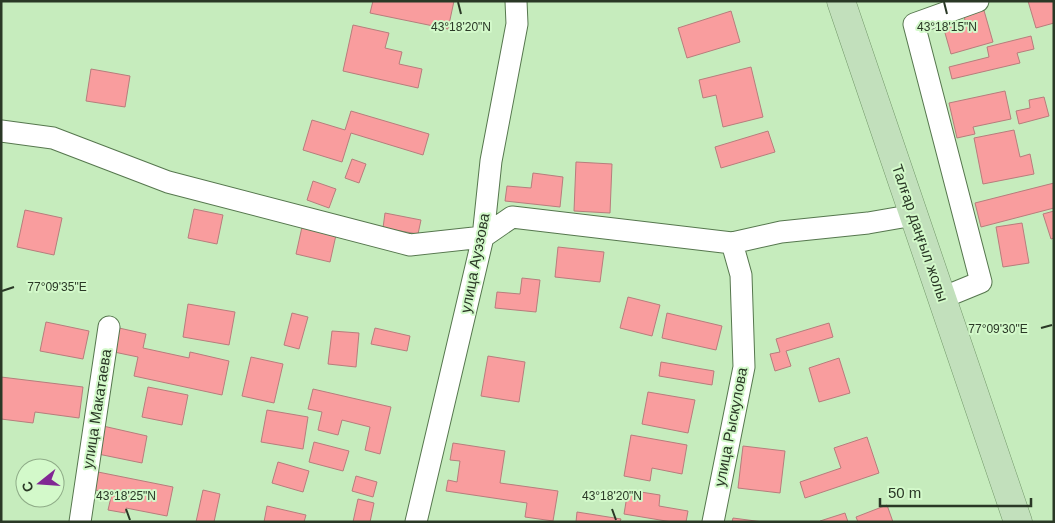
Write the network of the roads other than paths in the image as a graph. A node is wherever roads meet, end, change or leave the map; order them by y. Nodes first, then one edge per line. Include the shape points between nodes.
1 (516, 1) edge
2 (841, 1) edge
3 (978, 1) edge
4 (1, 130) edge
5 (914, 215) junction
6 (483, 237) junction
7 (732, 243) junction
8 (942, 298) junction
9 (110, 327) dead end
10 (80, 522) edge
11 (416, 522) edge
12 (714, 522) edge
13 (1018, 522) edge

1 - 6 street, улица Ауэзова via 517,24 491,161
2 - 5 main road, Талғар даңғыл жолы
3 - 8 street via 914,24 981,282
4 - 6 street via 53,138 168,182 410,245
5 - 7 street via 780,232
5 - 8 main road, Талғар даңғыл жолы
6 - 7 street via 512,217
6 - 11 street, улица Ауэзова
7 - 12 street, улица Рыскулова via 741,276 744,367
8 - 13 main road, Талғар даңғыл жолы
9 - 10 street, улица Макатаева

